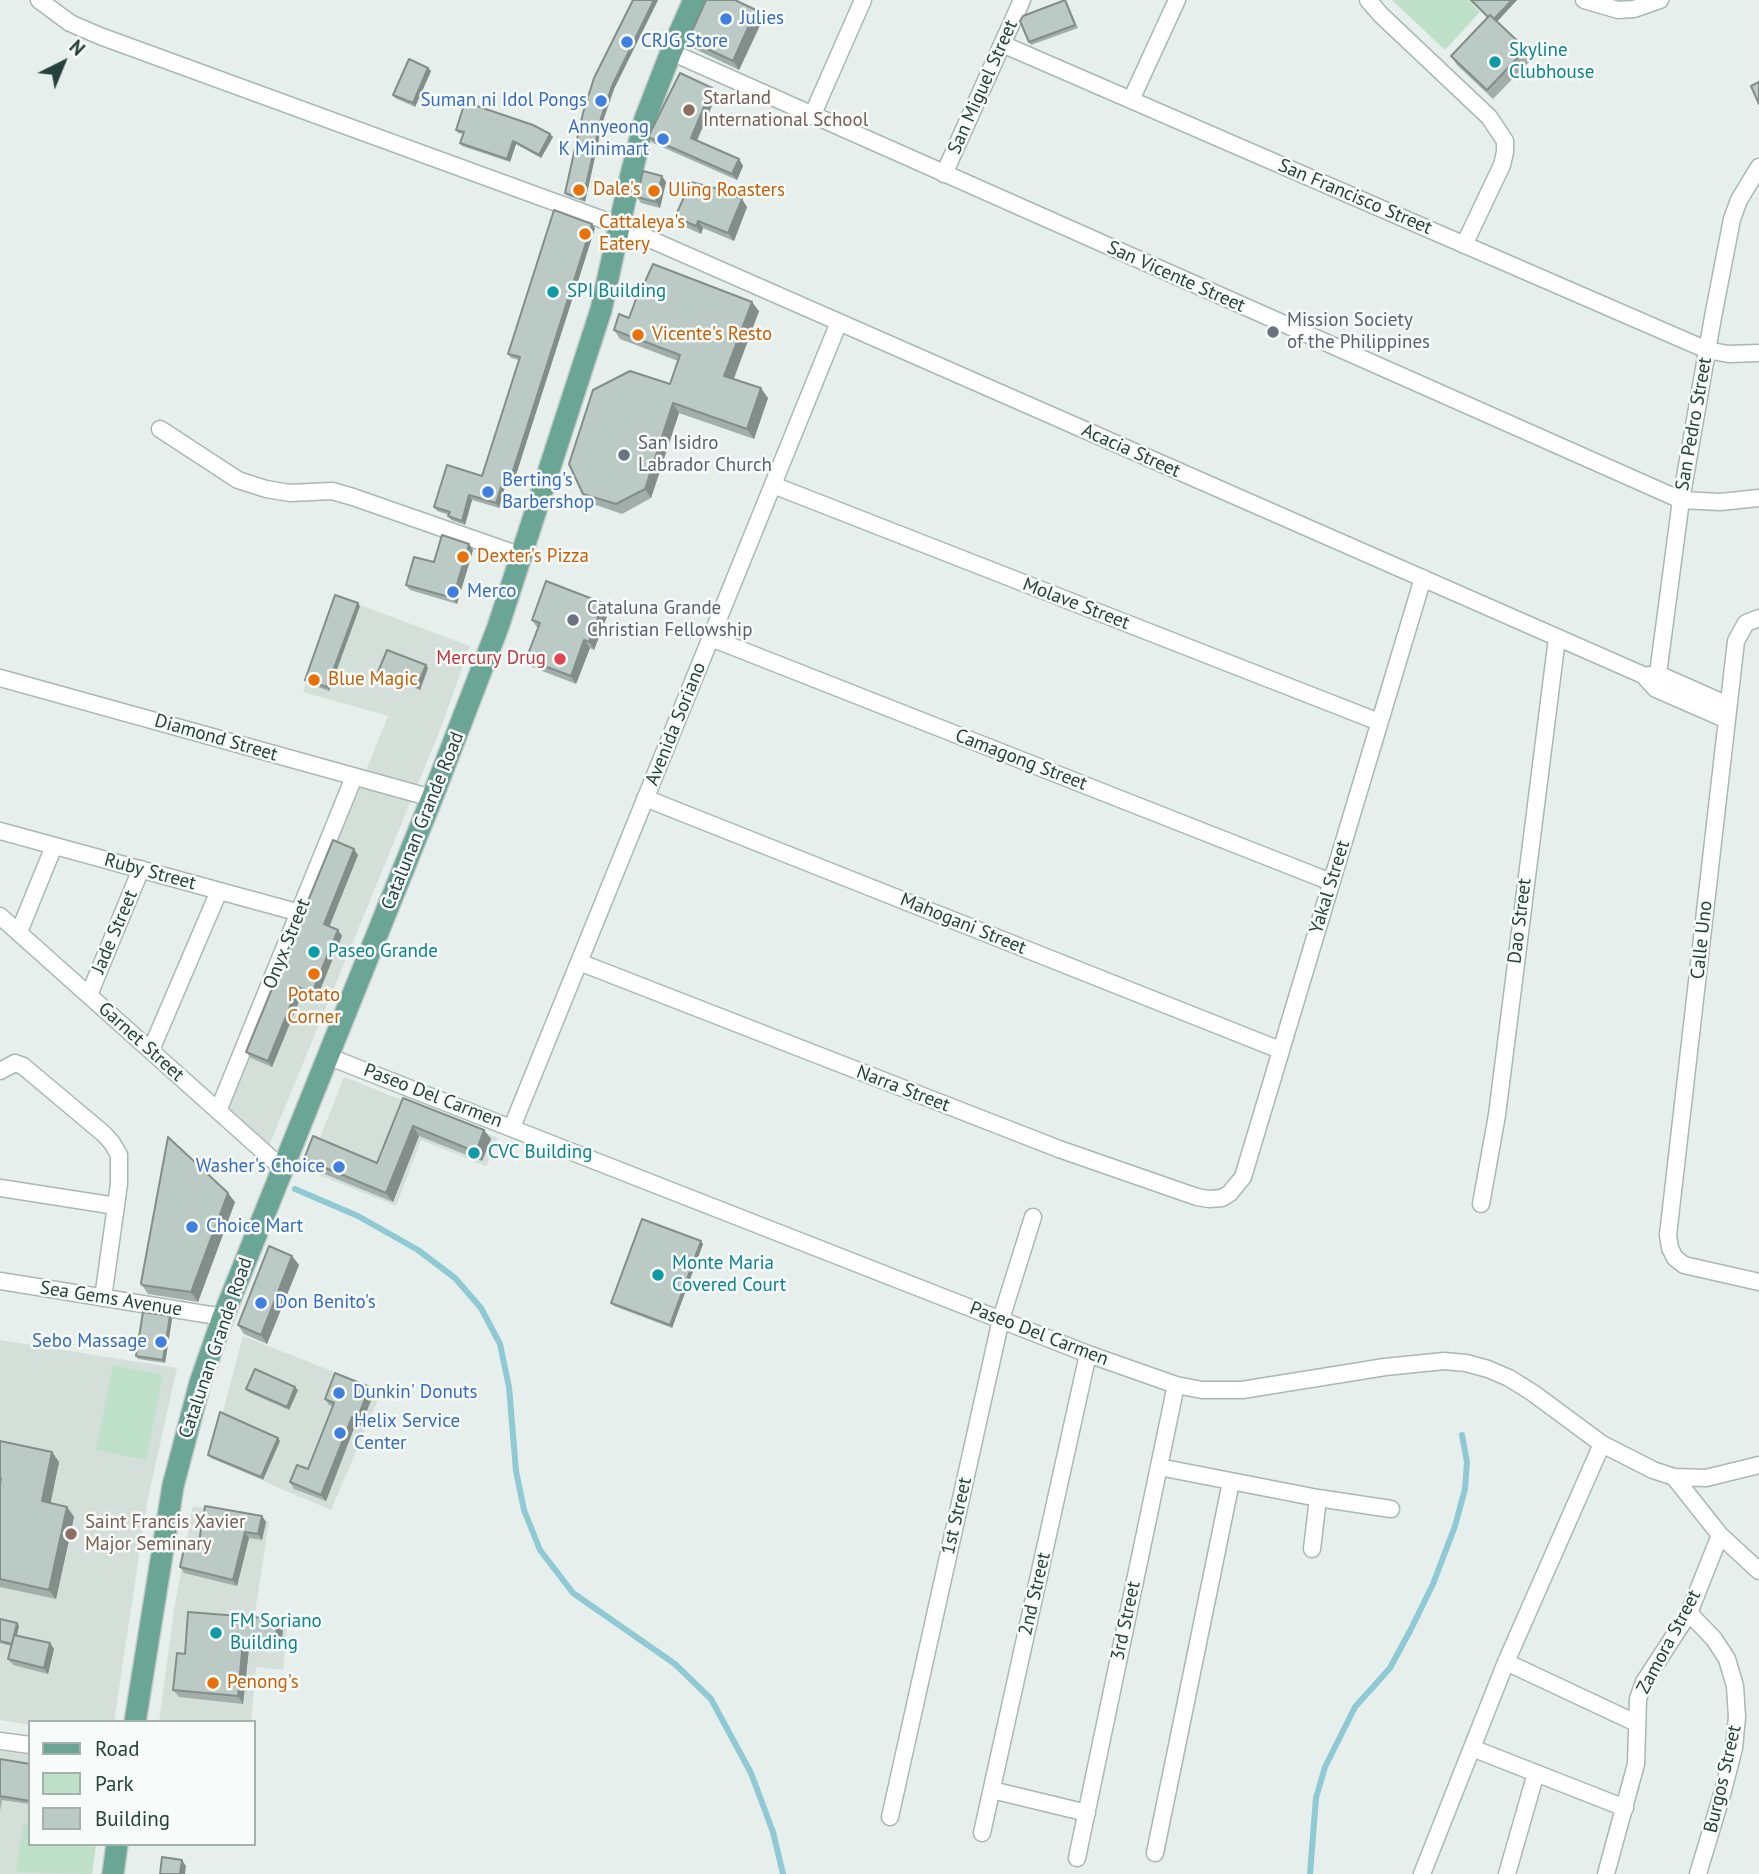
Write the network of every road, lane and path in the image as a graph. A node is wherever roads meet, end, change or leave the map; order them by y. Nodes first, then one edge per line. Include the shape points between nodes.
1 (39, 0) edge
2 (694, 0) edge
3 (863, 0) edge
4 (1022, 0) edge
5 (1177, 0) edge
6 (1368, 0) edge
7 (1584, 0) edge
8 (1660, 0) edge
9 (1002, 44) junction
10 (671, 52) junction
11 (1131, 100) junction
12 (812, 116) junction
13 (1759, 167) edge
14 (944, 174) junction
15 (620, 226) junction
16 (1464, 244) junction
17 (839, 322) junction
18 (1707, 350) junction
19 (1759, 353) edge
20 (160, 429) dead end
21 (773, 485) junction
22 (1759, 498) edge
23 (1681, 499) junction
24 (522, 556) junction
25 (1423, 578) junction
26 (1752, 620) edge
27 (711, 638) junction
28 (1557, 638) junction
29 (0, 678) edge
30 (1652, 679) junction
31 (1727, 712) junction
32 (1379, 722) junction
33 (354, 777) junction
34 (432, 799) junction
35 (645, 799) junction
36 (0, 831) edge
37 (54, 846) junction
38 (141, 870) junction
39 (1331, 882) junction
40 (219, 891) junction
41 (300, 913) junction
42 (0, 916) edge
43 (19, 932) junction
44 (579, 962) junction
45 (89, 995) junction
46 (1280, 1050) junction
47 (151, 1051) junction
48 (327, 1056) junction
49 (0, 1071) edge
50 (218, 1111) junction
51 (512, 1126) junction
52 (282, 1168) junction
53 (0, 1188) edge
54 (1230, 1193) joint
55 (1481, 1204) dead end
56 (116, 1206) junction
57 (1033, 1217) dead end
58 (0, 1281) edge
59 (1759, 1282) edge
60 (103, 1298) junction
61 (223, 1317) junction
62 (1001, 1319) junction
63 (1088, 1354) junction
64 (1176, 1385) junction
65 (1602, 1444) junction
66 (1759, 1465) edge
67 (1159, 1466) junction
68 (1674, 1477) junction
69 (1231, 1482) junction
70 (1318, 1498) junction
71 (1391, 1509) dead end
72 (1720, 1535) junction
73 (1311, 1549) dead end
74 (1759, 1571) edge
75 (1689, 1613) junction
76 (1506, 1662) junction
77 (135, 1720) edge
78 (1636, 1723) junction
79 (0, 1741) edge
80 (28, 1745) edge
81 (1472, 1748) junction
82 (1535, 1773) junction
83 (992, 1790) junction
84 (1625, 1808) junction
85 (1087, 1813) junction
86 (890, 1817) dead end
87 (982, 1833) dead end
88 (117, 1846) edge
89 (1155, 1853) dead end
90 (1077, 1858) dead end
91 (113, 1874) edge
92 (1422, 1874) edge
93 (1507, 1874) edge
94 (1606, 1874) edge
95 (1698, 1874) edge

1 - 15 street, Acacia Street via 70,23 100,36
2 - 10 main road, Catalunan Grande Road
3 - 12 street
4 - 9 street, San Miguel Street
5 - 11 street
6 - 16 street via 1489,117 1505,141 1502,164
7 - 8 street via 1619,10
9 - 11 street, San Francisco Street
9 - 14 street, San Miguel Street
10 - 12 street, San Vicente Street
10 - 15 main road, Catalunan Grande Road via 645,119
11 - 16 street, San Francisco Street
12 - 14 street, San Vicente Street
13 - 18 street, San Pedro Street via 1732,219
14 - 23 street, San Vicente Street
15 - 17 street, Acacia Street
15 - 24 main road, Catalunan Grande Road via 592,340
16 - 18 street, San Francisco Street
17 - 21 street, Avenida Soriano
17 - 25 street, Acacia Street
18 - 19 street, San Francisco Street
18 - 23 street, San Pedro Street
20 - 24 street via 238,480 290,493 332,491
21 - 27 street, Avenida Soriano
21 - 32 street, Molave Street
22 - 23 street, San Vicente Street
23 - 30 street, San Pedro Street
24 - 34 main road, Catalunan Grande Road
25 - 28 street, Acacia Street
25 - 32 street, Yakal Street
26 - 31 street, Calle Uno via 1736,641
27 - 35 street, Avenida Soriano
27 - 39 street, Camagong Street
28 - 30 street, Acacia Street
28 - 55 street, Dao Street via 1497,1115
29 - 33 street, Diamond Street
30 - 31 street, Acacia Street
31 - 59 street, Calle Uno via 1668,1235 1675,1258 1684,1265
32 - 39 street, Yakal Street
33 - 34 street, Diamond Street
33 - 41 street, Onyx Street
34 - 48 main road, Catalunan Grande Road
35 - 44 street, Avenida Soriano
35 - 46 street, Mahogani Street
36 - 37 street, Ruby Street
37 - 38 street, Ruby Street
37 - 43 street
38 - 40 street, Ruby Street
38 - 45 street, Jade Street
39 - 46 street, Yakal Street
40 - 41 street, Ruby Street
40 - 47 street
41 - 50 street, Onyx Street
42 - 43 street, Garnet Street
43 - 45 street, Garnet Street
44 - 51 street, Avenida Soriano
44 - 54 street, Narra Street via 1059,1149 1197,1197 1222,1198
45 - 47 street, Garnet Street
46 - 54 street, Yakal Street via 1242,1177
47 - 50 street, Garnet Street
48 - 51 street, Paseo Del Carmen
48 - 52 main road, Catalunan Grande Road
49 - 56 street via 15,1063 23,1066 112,1143 120,1167
50 - 52 street, Garnet Street
51 - 62 street, Paseo Del Carmen
52 - 61 main road, Catalunan Grande Road
53 - 56 street
56 - 60 street
57 - 62 street, 1st Street
58 - 60 street, Sea Gems Avenue
60 - 61 street, Sea Gems Avenue
61 - 77 main road, Catalunan Grande Road via 173,1486
62 - 63 street, Paseo Del Carmen
62 - 86 street, 1st Street
63 - 64 street, Paseo Del Carmen
63 - 83 street, 2nd Street
64 - 65 street, Paseo Del Carmen via 1242,1390 1385,1367 1466,1363 1489,1369 1533,1393
64 - 67 street, 3rd Street
65 - 68 street, Paseo Del Carmen
65 - 76 street
66 - 68 street, Paseo Del Carmen via 1706,1478
67 - 69 street
67 - 85 street, 3rd Street
68 - 72 street
69 - 70 street
69 - 89 street
70 - 71 street
70 - 73 street
72 - 74 street
72 - 75 street, Zamora Street
75 - 78 street, Zamora Street via 1643,1682
75 - 95 street, Burgos Street via 1727,1659 1737,1717 1734,1748
76 - 78 street
76 - 81 street
78 - 84 street, Zamora Street via 1636,1764
79 - 80 street
81 - 82 street
81 - 92 street
82 - 84 street
82 - 93 street
83 - 85 street
83 - 87 street, 2nd Street
84 - 94 street, Zamora Street
85 - 90 street, 3rd Street
88 - 91 main road

